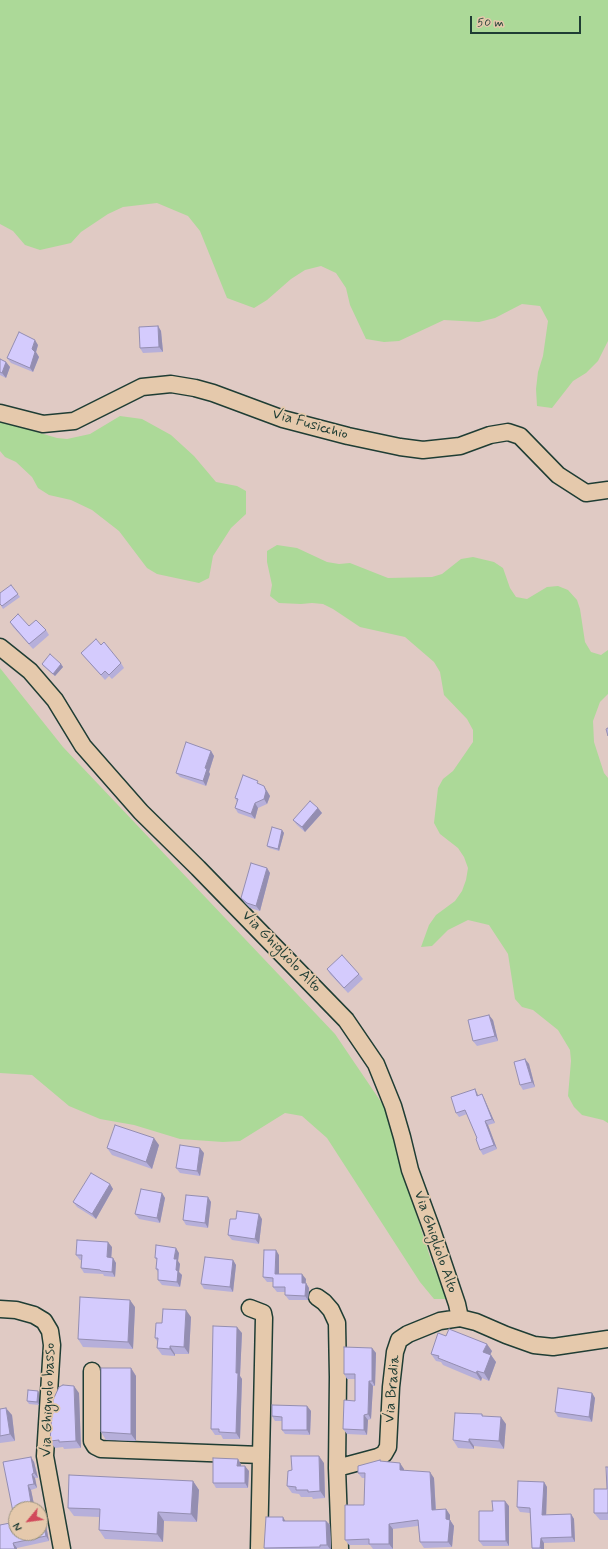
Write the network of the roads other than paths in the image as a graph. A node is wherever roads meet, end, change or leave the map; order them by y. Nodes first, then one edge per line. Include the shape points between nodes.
1 (0, 413) edge
2 (608, 490) edge
3 (0, 647) edge
4 (317, 1297) dead end
5 (250, 1308) dead end
6 (0, 1309) edge
7 (460, 1318) junction
8 (608, 1339) edge
9 (92, 1370) dead end
10 (261, 1455) junction
11 (337, 1468) junction
12 (62, 1549) edge
13 (259, 1549) edge
14 (340, 1549) edge

1 - 2 street, Via Fusicchio via 43,424 74,421 142,387 170,384 214,393 283,419 400,447 423,450 460,446 490,435 508,432 520,436 558,475 586,493
3 - 7 street, Via Ghigliolo Alto via 30,671 55,700 82,746 140,812 346,1020 376,1064 393,1106 410,1170
4 - 11 street via 332,1310 337,1323
5 - 10 street via 263,1313 264,1318
6 - 12 street, Via Ghignolo basso via 34,1315 44,1321 50,1331 52,1345 46,1456
7 - 8 street, Via Bradia via 534,1345 552,1347
7 - 11 street, Via Bradia via 440,1321 399,1340 391,1387 388,1447 384,1454 378,1457
9 - 10 street via 92,1440 95,1446 101,1449
10 - 13 street
11 - 14 street

